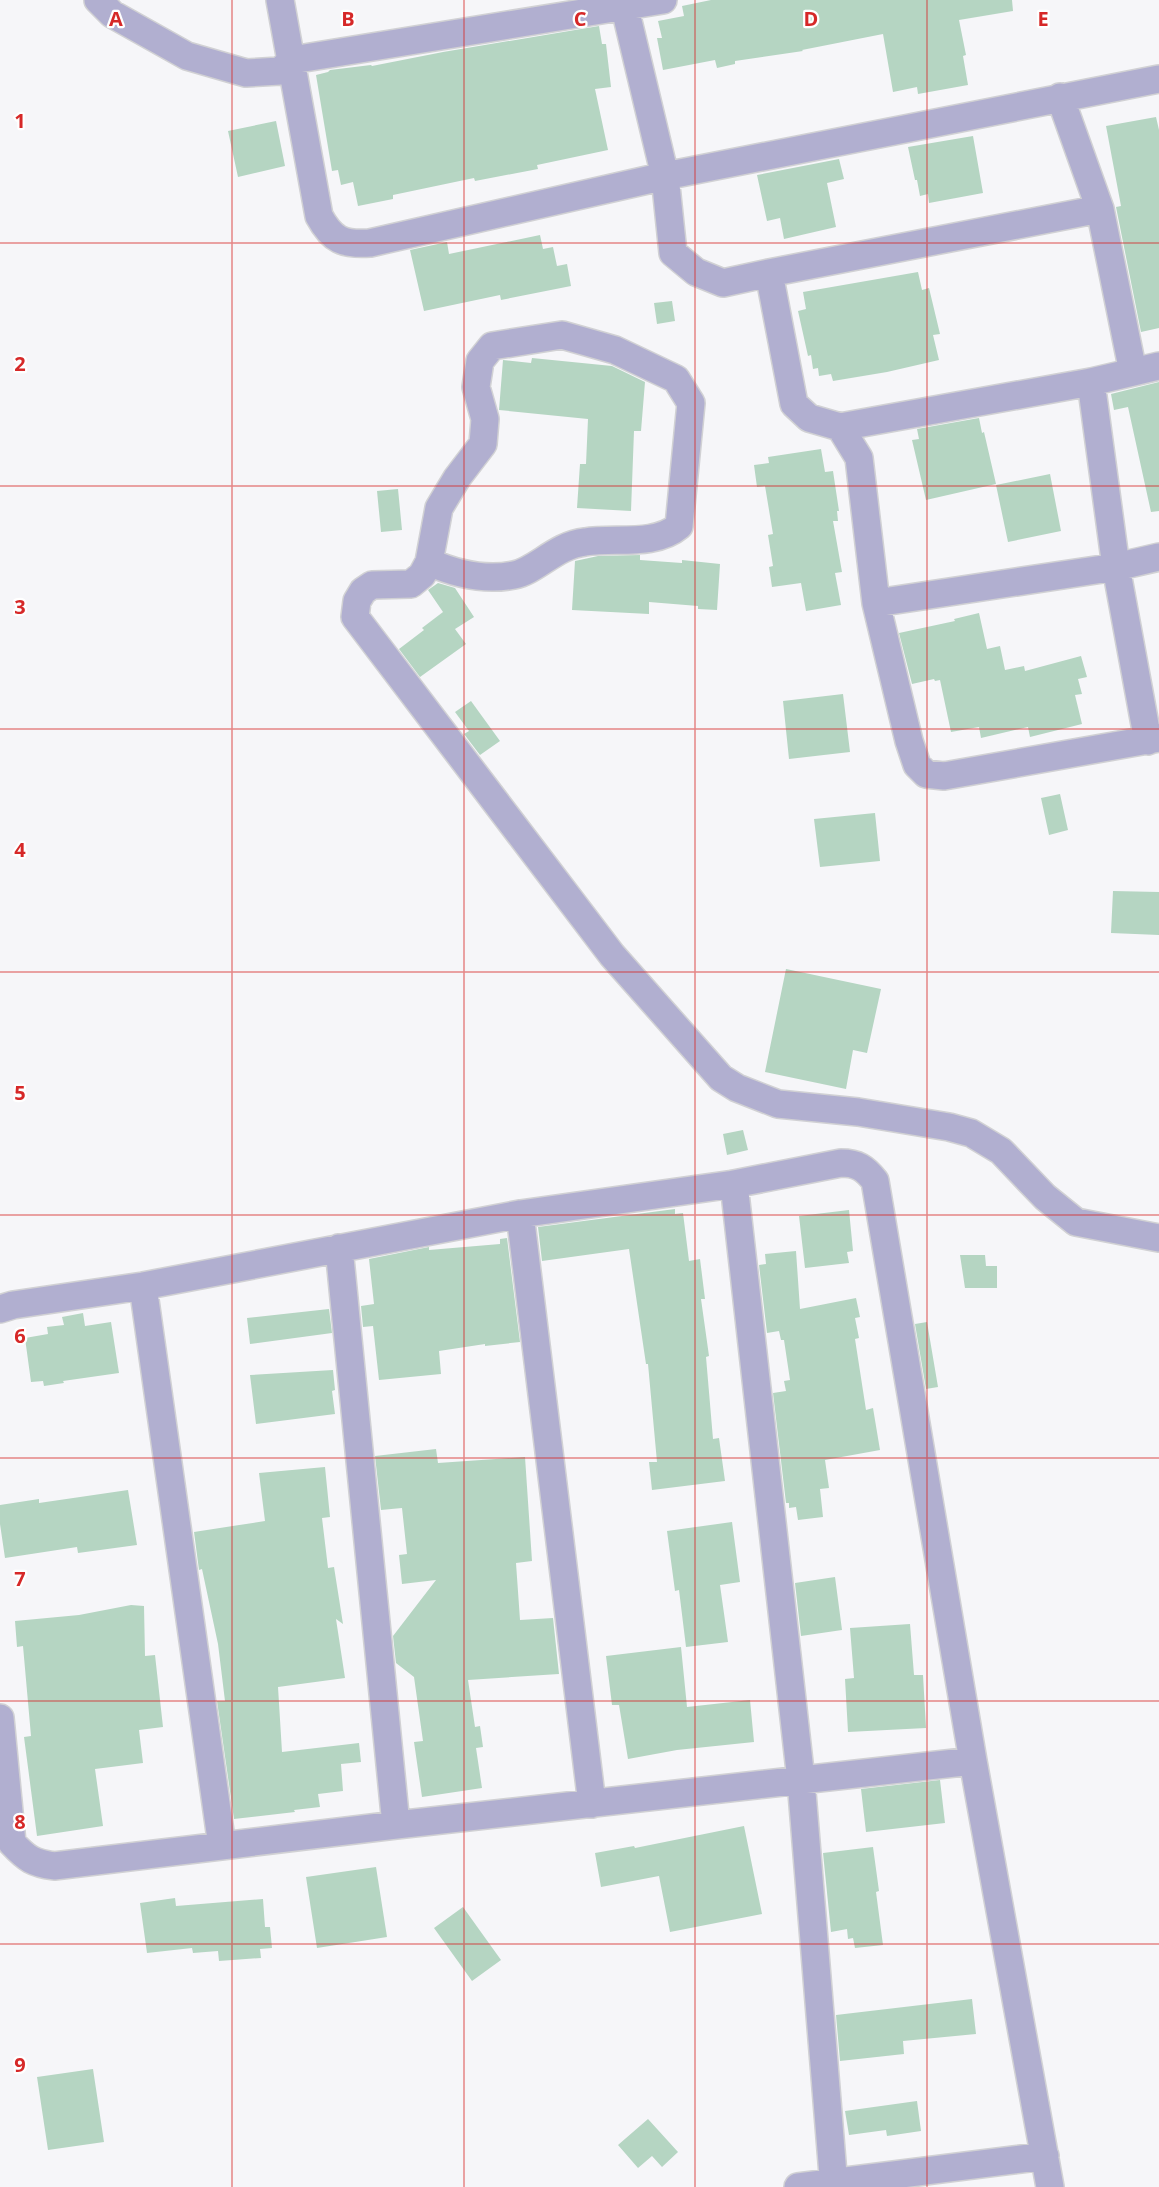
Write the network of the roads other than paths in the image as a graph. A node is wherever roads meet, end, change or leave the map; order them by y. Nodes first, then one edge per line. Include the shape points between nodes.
1 (98, 0) edge
2 (280, 0) edge
3 (663, 0) edge
4 (623, 4) edge
5 (291, 60) junction
6 (1159, 79) edge
7 (1060, 97) junction
8 (665, 176) junction
9 (1100, 209) junction
10 (769, 273) junction
11 (1159, 366) edge
12 (1133, 372) junction
13 (1091, 382) junction
14 (840, 427) junction
15 (1159, 557) edge
16 (429, 562) junction
17 (1116, 567) junction
18 (876, 603) junction
19 (1153, 739) edge
20 (734, 1184) junction
21 (520, 1214) junction
22 (1159, 1238) edge
23 (339, 1248) junction
24 (142, 1286) junction
25 (0, 1309) edge
26 (0, 1718) edge
27 (973, 1761) junction
28 (801, 1780) junction
29 (592, 1804) junction
30 (396, 1825) junction
31 (222, 1846) junction
32 (1045, 2156) junction
33 (834, 2185) edge
34 (798, 2187) edge
35 (1050, 2187) edge

1 - 5 street via 112,14 187,56 246,73 280,71
2 - 5 street
3 - 4 street
4 - 5 street
4 - 8 street
5 - 8 street via 319,216 327,231 339,240 370,243
6 - 7 street
7 - 8 street
7 - 9 street
8 - 10 street via 673,253 696,272 723,283
9 - 10 street
9 - 12 street
10 - 14 street via 794,404 809,418
11 - 12 street
12 - 13 street
13 - 14 street
13 - 17 street
14 - 18 street via 859,458
15 - 17 street
16 - 16 street via 477,578 516,575 559,549 583,542 648,539 671,532 678,526 692,403 676,378 615,350 562,335 492,346 480,361 476,387 485,419 483,444 439,508
16 - 22 street via 411,584 372,585 363,591 355,617 612,955 721,1078 778,1104 858,1112 971,1133 1001,1151 1044,1197 1076,1222
17 - 18 street
17 - 19 street
18 - 19 street via 909,741 917,765 926,774 944,776
20 - 21 street
20 - 27 street via 841,1163 861,1166 875,1181
20 - 28 street
21 - 23 street
21 - 29 street
23 - 24 street
23 - 30 street
24 - 25 street
24 - 31 street
26 - 31 street via 12,1843 25,1858 54,1866
27 - 28 street
27 - 32 street
28 - 29 street
28 - 33 street
29 - 30 street
30 - 31 street
32 - 33 street
32 - 35 street
33 - 34 street

